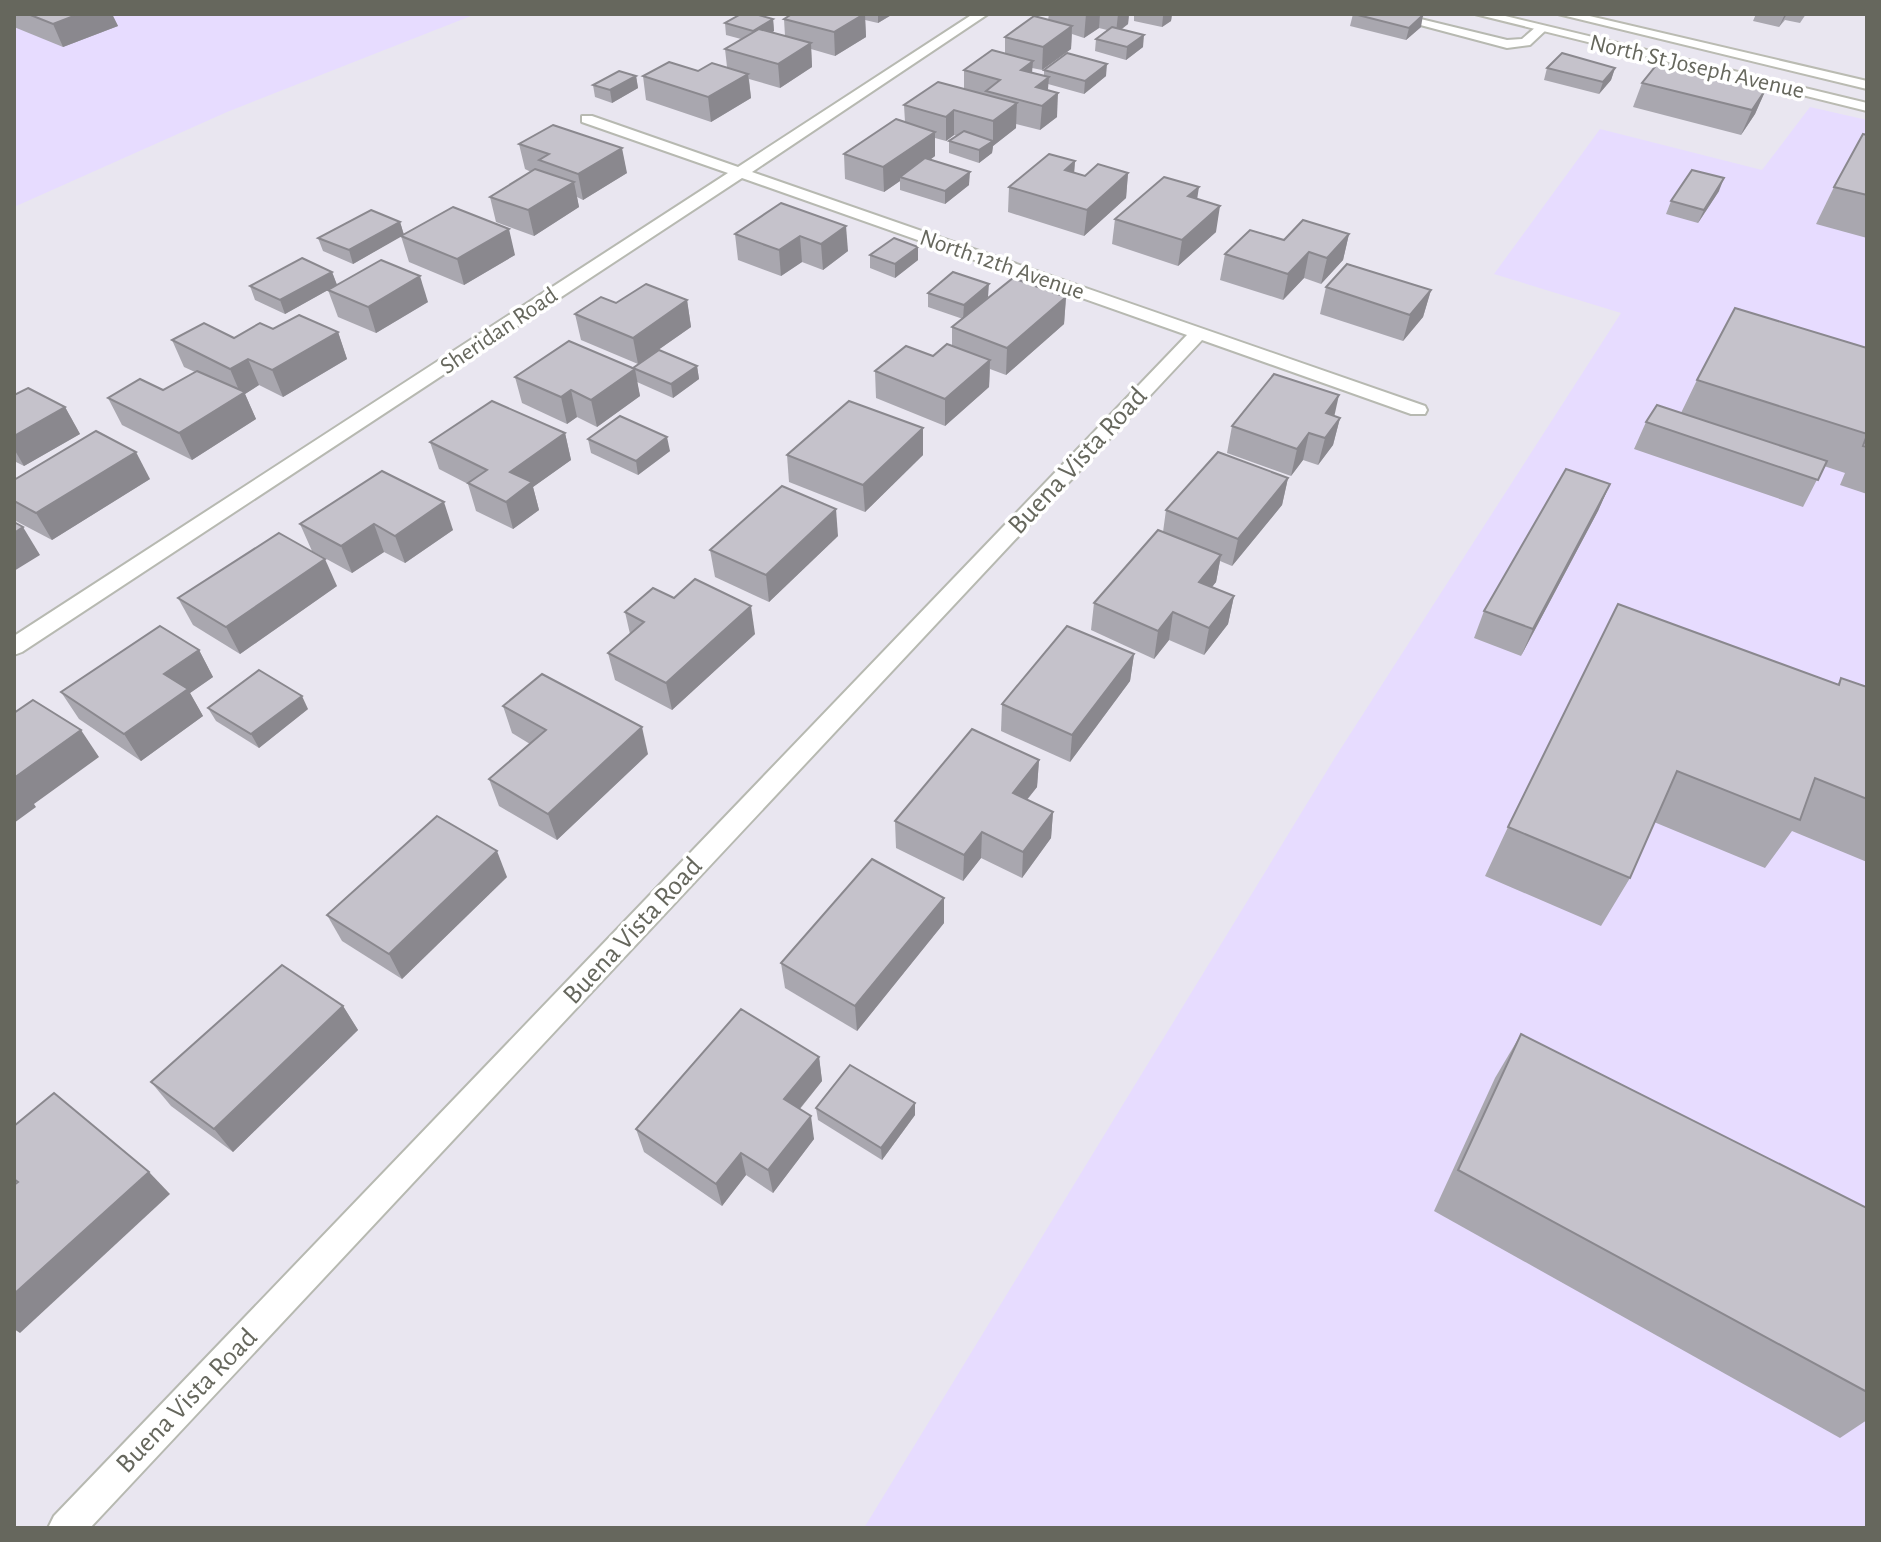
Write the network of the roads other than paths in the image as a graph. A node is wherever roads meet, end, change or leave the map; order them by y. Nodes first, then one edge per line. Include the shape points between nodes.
1 (982, 14) edge
2 (1385, 14) edge
3 (1481, 14) edge
4 (1564, 14) edge
5 (1541, 29) junction
6 (1867, 85) edge
7 (1867, 107) edge
8 (587, 119) dead end
9 (738, 173) junction
10 (1198, 334) junction
11 (1418, 410) dead end
12 (14, 647) edge
13 (66, 1528) edge

1 - 9 street, Sheridan Road
2 - 5 lane via 1507,44 1526,42
3 - 5 street, North St Joseph Avenue
4 - 6 street, North St Joseph Avenue
5 - 7 street, North St Joseph Avenue
8 - 9 street, North 12th Avenue
9 - 10 street, North 12th Avenue
9 - 12 street, Sheridan Road
10 - 11 street, North 12th Avenue
10 - 13 street, Buena Vista Road

